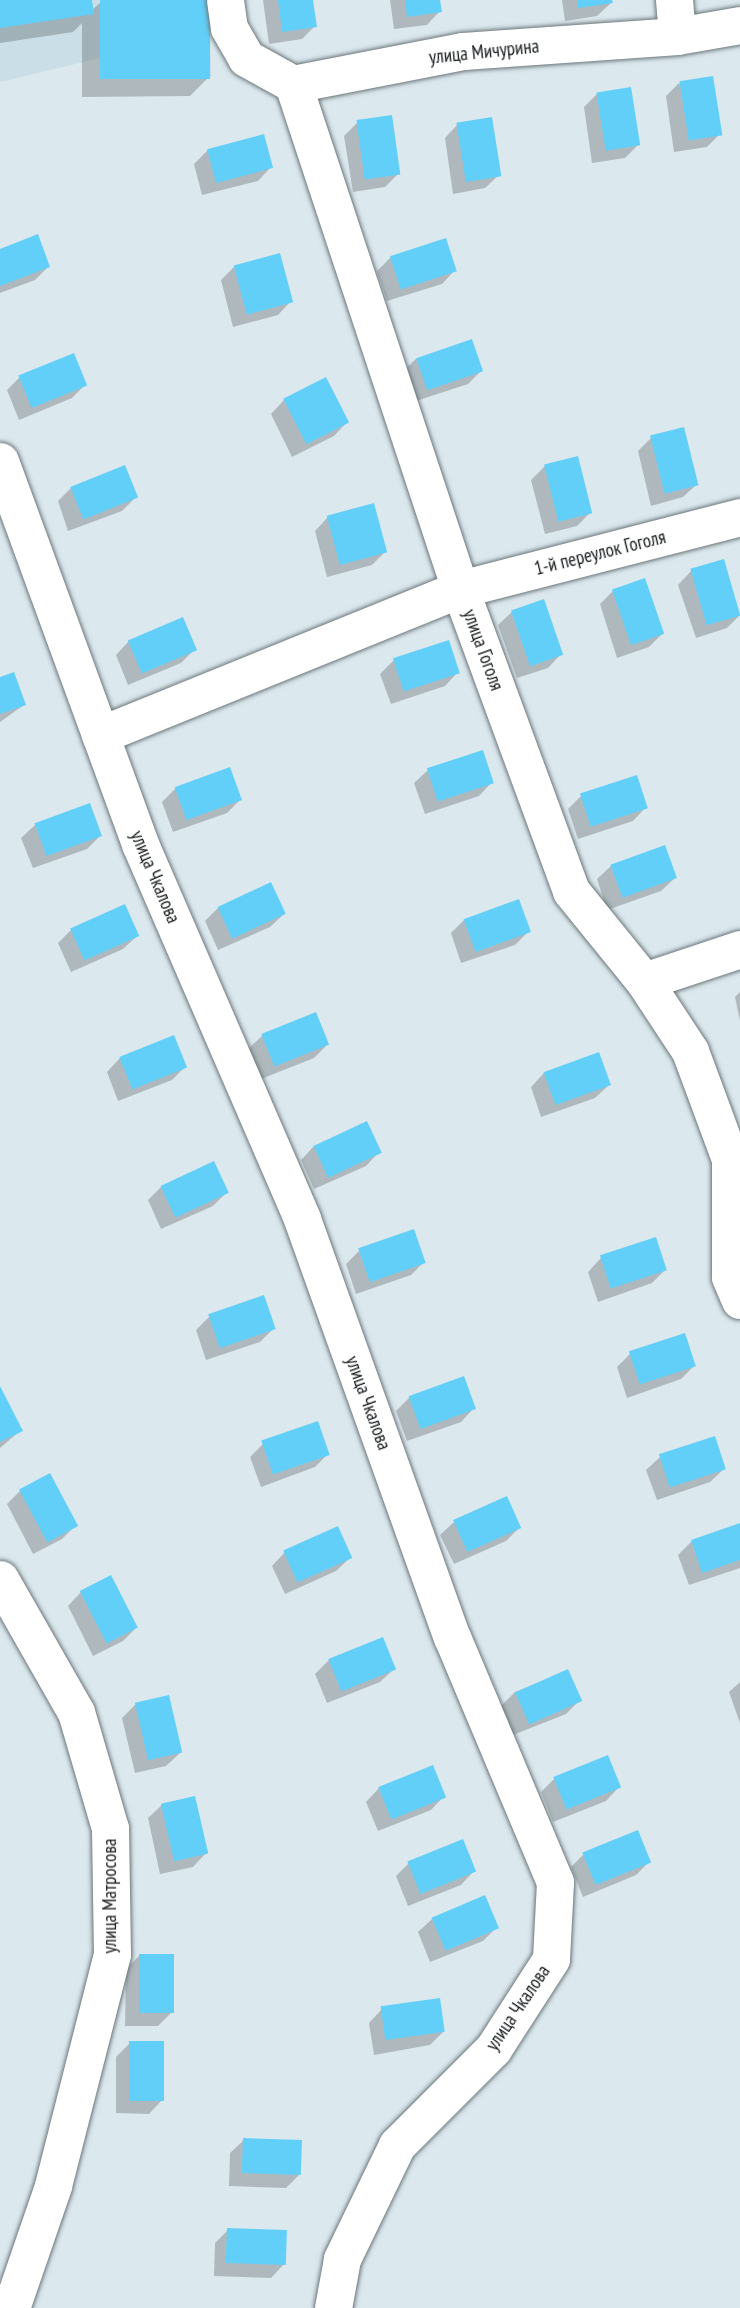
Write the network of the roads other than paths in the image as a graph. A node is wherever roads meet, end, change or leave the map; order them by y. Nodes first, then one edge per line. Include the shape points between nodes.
1 (225, 0) edge
2 (674, 0) edge
3 (740, 25) edge
4 (677, 36) junction
5 (293, 84) junction
6 (0, 461) edge
7 (740, 517) edge
8 (460, 589) junction
9 (100, 735) junction
10 (740, 949) edge
11 (644, 981) junction
12 (735, 1160) edge
13 (740, 1300) edge
14 (0, 1579) edge
15 (10, 2308) edge
16 (333, 2308) edge

1 - 5 street via 229,28 246,58
2 - 4 street
3 - 4 street, улица Мичурина
4 - 5 street, улица Мичурина via 463,51
5 - 8 street, улица Гоголя
6 - 9 street, улица Чкалова
7 - 8 street, 1-й переулок Гоголя
8 - 9 street, 1-й переулок Гоголя
8 - 11 street, улица Гоголя via 571,891
9 - 16 street, улица Чкалова via 140,844 302,1219 452,1637 555,1882 551,1959 494,2049 397,2145 342,2259
10 - 11 street
11 - 12 street, улица Гоголя via 690,1051
12 - 13 street, улица Гоголя via 730,1277
14 - 15 street, улица Матросова via 76,1712 110,1828 112,1954 53,2186

